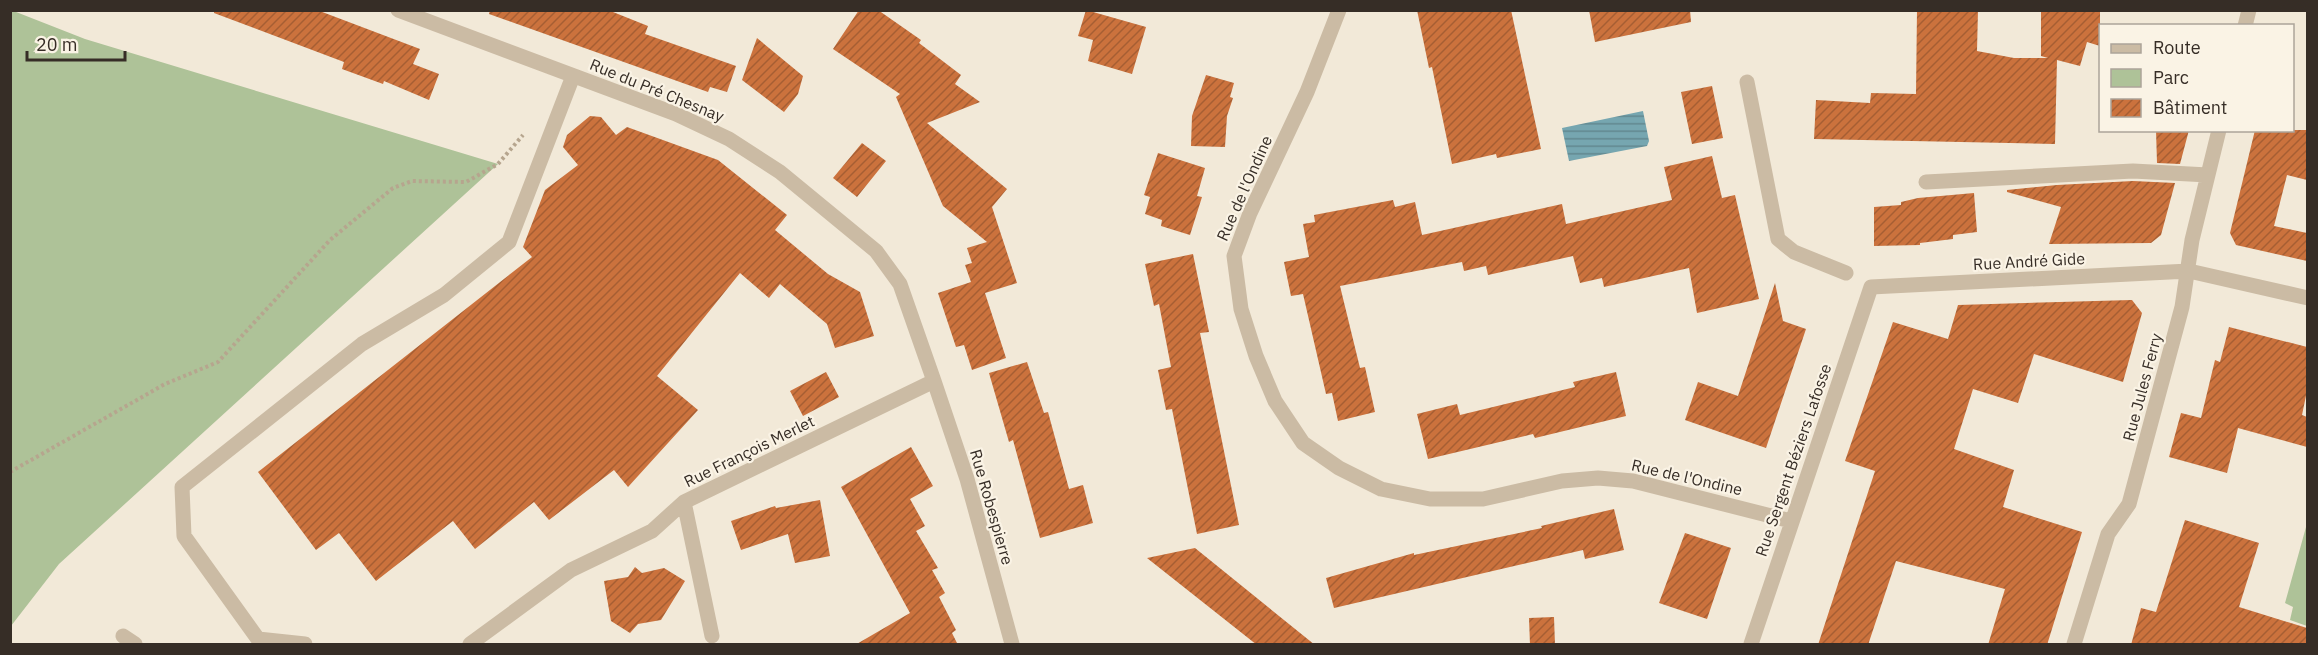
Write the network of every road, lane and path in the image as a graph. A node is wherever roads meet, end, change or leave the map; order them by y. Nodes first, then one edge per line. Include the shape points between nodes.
1 (398, 10) edge
2 (427, 10) edge
3 (1339, 10) edge
4 (441, 26) junction
5 (573, 76) junction
6 (1747, 82) dead end
7 (528, 129) dead end
8 (2219, 132) edge
9 (2208, 175) junction
10 (1926, 182) dead end
11 (2189, 271) junction
12 (1846, 273) dead end
13 (1871, 287) joint
14 (2307, 298) edge
15 (934, 381) junction
16 (10, 472) edge
17 (684, 502) junction
18 (1791, 521) junction
19 (712, 636) dead end
20 (305, 645) edge
21 (470, 645) edge
22 (1012, 645) edge
23 (1751, 645) edge
24 (2074, 645) edge

1 - 4 street, Rue du Pré Chesnay
2 - 4 street
3 - 18 street, Rue de l'Ondine via 1234,256 1241,309 1256,356 1275,401 1303,444 1381,489 1430,499 1483,499 1562,481 1598,478 1633,481
4 - 5 street, Rue du Pré Chesnay
5 - 15 street, Rue du Pré Chesnay via 676,114 729,139 780,172 876,251 900,284
5 - 20 street via 509,242 444,295 362,344 182,487 184,536 258,639
6 - 12 street via 1778,239 1794,252
7 - 16 path via 498,164 466,182 412,181 393,188 330,240 218,362 165,384
8 - 9 street, Rue Jules Ferry
9 - 10 street via 2133,171
9 - 11 street, Rue Jules Ferry via 2192,240
11 - 13 street, Rue André Gide
11 - 14 street, Rue André Gide
11 - 24 street, Rue Jules Ferry via 2129,504 2108,534
13 - 18 street, Rue Sergent Béziers Lafosse
15 - 17 street, Rue François Merlet
15 - 22 street, Rue Robespierre via 967,479
17 - 19 street
17 - 21 street, Rue François Merlet via 652,531 571,570
18 - 23 street, Rue Sergent Béziers Lafosse

